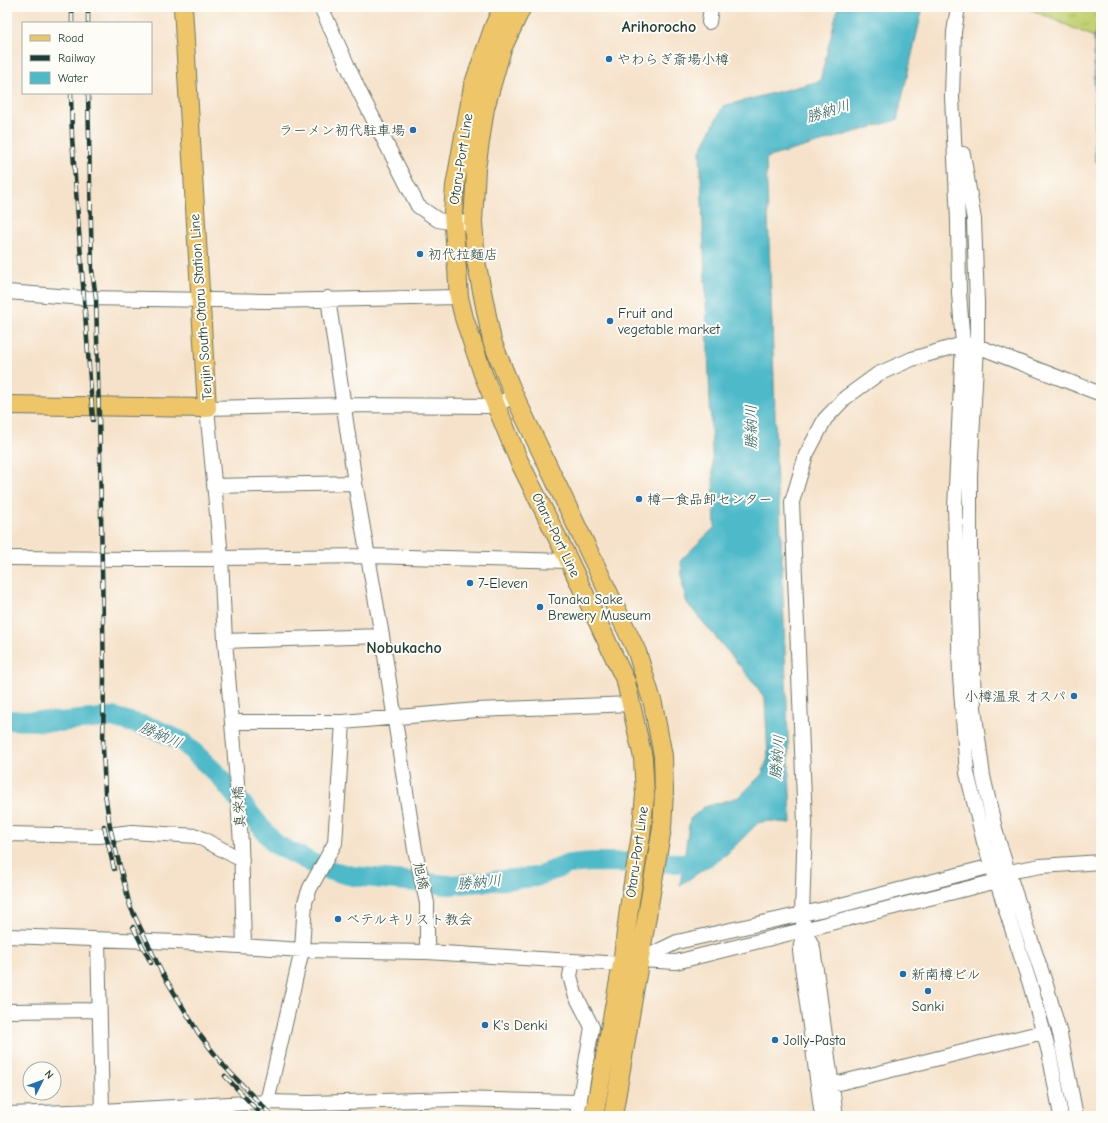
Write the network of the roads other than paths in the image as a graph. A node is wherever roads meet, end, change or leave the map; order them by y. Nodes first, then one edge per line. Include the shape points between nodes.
1 (183, 7) edge
2 (321, 7) edge
3 (504, 7) edge
4 (522, 7) edge
5 (711, 7) edge
6 (958, 7) edge
7 (709, 22) dead end
8 (952, 97) junction
9 (473, 222) junction
10 (454, 223) junction
11 (7, 292) edge
12 (459, 297) junction
13 (328, 298) junction
14 (200, 299) junction
15 (963, 344) junction
16 (977, 346) junction
17 (1101, 394) edge
18 (514, 395) junction
19 (7, 405) edge
20 (344, 405) junction
21 (496, 406) junction
22 (207, 408) junction
23 (355, 483) junction
24 (214, 486) junction
25 (368, 556) junction
26 (221, 557) junction
27 (7, 558) edge
28 (569, 561) junction
29 (382, 636) junction
30 (225, 641) junction
31 (632, 704) junction
32 (394, 717) junction
33 (232, 722) junction
34 (342, 722) junction
35 (7, 834) edge
36 (242, 860) junction
37 (1101, 862) edge
38 (992, 866) junction
39 (1002, 877) junction
40 (802, 914) junction
41 (804, 929) junction
42 (7, 936) edge
43 (98, 940) junction
44 (244, 946) junction
45 (302, 950) junction
46 (427, 952) junction
47 (640, 960) junction
48 (573, 962) junction
49 (622, 964) junction
50 (100, 1010) junction
51 (7, 1011) edge
52 (1043, 1032) junction
53 (825, 1087) junction
54 (267, 1102) junction
55 (578, 1109) edge
56 (102, 1112) junction
57 (125, 1113) edge
58 (7, 1114) edge
59 (594, 1116) edge
60 (613, 1116) edge
61 (822, 1116) edge
62 (836, 1116) edge
63 (1061, 1116) edge
64 (1076, 1116) edge

1 - 14 main road, Tenjin South-Otaru Station Line
2 - 10 street via 359,91 418,206 438,220
3 - 10 main road, Otaru-Port Line via 494,26 473,86 455,186
4 - 9 main road, Otaru-Port Line via 502,49 485,108 476,169
5 - 7 street
6 - 8 street via 954,32
8 - 15 street
8 - 16 street via 974,220
9 - 10 street
9 - 18 main road, Otaru-Port Line via 476,261 492,341
10 - 12 main road, Otaru-Port Line
11 - 14 street via 84,298
12 - 13 street
12 - 21 main road, Otaru-Port Line via 483,374
13 - 14 street via 269,301
13 - 20 street, 旭橋
14 - 22 main road, Tenjin South-Otaru Station Line
15 - 16 street
15 - 38 street via 955,507 960,676 967,773
15 - 40 street via 912,359 885,371 844,398 825,419 806,455 792,502 805,823
16 - 17 street
16 - 39 street via 970,475 974,708 983,776
18 - 21 street
18 - 47 main road, Otaru-Port Line via 638,652 653,704 663,756 664,793 662,828
19 - 22 main road, Tenjin South-Otaru Station Line
20 - 21 street
20 - 22 street
20 - 23 street, 旭橋
21 - 28 main road, Otaru-Port Line via 519,461
22 - 24 street, 真栄橋
23 - 24 street
23 - 25 street, 旭橋
24 - 26 street, 真栄橋
25 - 26 street
25 - 28 street
25 - 29 street, 旭橋
26 - 27 street
26 - 30 street, 真栄橋
28 - 31 main road, Otaru-Port Line via 612,650 626,682
29 - 30 street
29 - 32 street, 旭橋
30 - 33 street, 真栄橋
31 - 32 street via 477,710
31 - 49 main road, Otaru-Port Line via 643,758 645,795
32 - 34 street
32 - 46 street, 旭橋 via 415,850 427,903
33 - 34 street
33 - 36 street, 真栄橋
34 - 45 street via 335,843 305,902
35 - 36 street via 100,836 132,832 197,836
36 - 44 street, 真栄橋
37 - 39 street via 1041,866
38 - 39 street
38 - 40 street
39 - 41 street
39 - 52 street
39 - 64 street via 1046,984 1060,1034
40 - 41 street
40 - 47 street via 677,942
41 - 47 street via 676,962
41 - 53 street via 800,951
42 - 43 street
43 - 44 street
43 - 50 street
44 - 45 street
45 - 46 street
45 - 54 street
46 - 48 street
47 - 49 street
47 - 60 main road, Otaru-Port Line
48 - 49 street
48 - 55 street via 570,976 575,994 592,1028
49 - 59 main road, Otaru-Port Line
50 - 51 street
50 - 56 street
52 - 53 street
52 - 63 street
53 - 61 street
53 - 62 street
54 - 55 street via 456,1098
54 - 57 street
56 - 57 street
56 - 58 street

